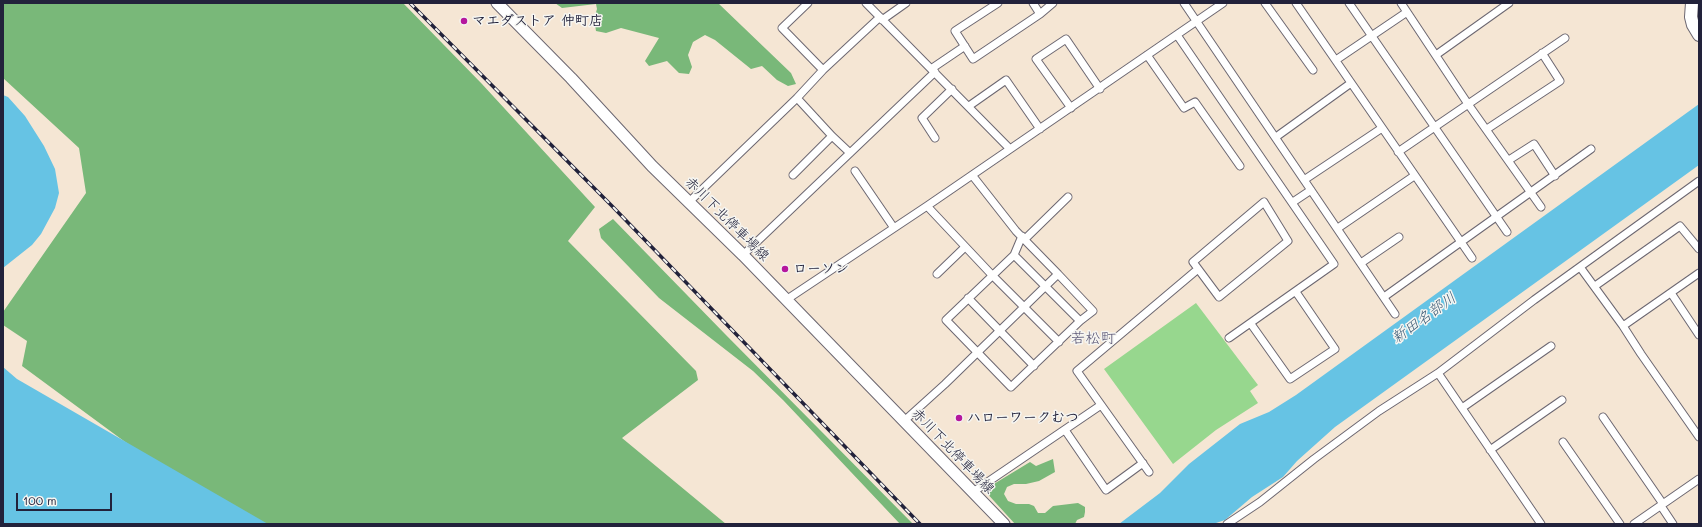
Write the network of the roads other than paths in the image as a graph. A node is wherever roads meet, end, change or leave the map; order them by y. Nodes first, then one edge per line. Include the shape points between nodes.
1 (497, 3) edge
2 (808, 3) edge
3 (866, 3) edge
4 (906, 3) edge
5 (998, 3) edge
6 (1034, 3) edge
7 (1053, 3) edge
8 (1184, 3) edge
9 (1224, 3) edge
10 (1265, 3) edge
11 (1296, 3) edge
12 (1349, 3) edge
13 (1400, 3) edge
14 (1509, 3) edge
15 (1692, 3) edge
16 (1406, 12) junction
17 (1040, 14) junction
18 (881, 19) junction
19 (1197, 21) junction
20 (1177, 35) junction
21 (1372, 35) junction
22 (1699, 35) edge
23 (1565, 38) dead end
24 (965, 46) junction
25 (1542, 53) junction
26 (1147, 55) junction
27 (1436, 55) junction
28 (1336, 60) junction
29 (823, 70) junction
30 (933, 70) junction
31 (1313, 70) dead end
32 (1351, 83) junction
33 (1100, 88) junction
34 (952, 89) junction
35 (797, 98) junction
36 (1468, 104) junction
37 (969, 106) junction
38 (1071, 108) junction
39 (1434, 127) junction
40 (1382, 128) junction
41 (1040, 129) junction
42 (1487, 129) junction
43 (832, 136) junction
44 (1276, 137) junction
45 (935, 138) dead end
46 (1010, 149) junction
47 (1591, 149) dead end
48 (1398, 152) junction
49 (850, 153) junction
50 (1509, 160) junction
51 (1240, 166) dead end
52 (855, 171) dead end
53 (793, 175) dead end
54 (972, 175) junction
55 (1414, 176) junction
56 (1554, 176) junction
57 (1304, 180) junction
58 (1699, 181) edge
59 (1311, 190) junction
60 (1531, 193) junction
61 (1068, 197) dead end
62 (689, 202) junction
63 (1293, 202) junction
64 (927, 206) junction
65 (1541, 207) dead end
66 (1496, 217) junction
67 (894, 228) junction
68 (1338, 228) junction
69 (1507, 232) dead end
70 (1399, 237) dead end
71 (1024, 238) junction
72 (1461, 242) junction
73 (965, 247) junction
74 (1699, 249) edge
75 (743, 255) junction
76 (1014, 255) junction
77 (1472, 258) dead end
78 (1361, 263) junction
79 (1580, 267) junction
80 (1198, 270) junction
81 (1699, 273) edge
82 (937, 274) dead end
83 (1058, 274) junction
84 (992, 275) junction
85 (1595, 286) junction
86 (1046, 287) junction
87 (1296, 292) junction
88 (1671, 293) junction
89 (1384, 297) junction
90 (968, 298) junction
91 (786, 300) junction
92 (1024, 308) junction
93 (1395, 314) dead end
94 (1080, 321) junction
95 (1251, 324) junction
96 (1623, 326) junction
97 (1000, 331) junction
98 (1699, 335) edge
99 (1229, 338) dead end
100 (1059, 342) junction
101 (1551, 346) dead end
102 (977, 352) junction
103 (1034, 366) junction
104 (1438, 373) junction
105 (1562, 400) dead end
106 (1101, 405) junction
107 (1462, 408) junction
108 (1603, 417) dead end
109 (904, 421) junction
110 (1065, 430) junction
111 (1699, 437) edge
112 (1563, 442) dead end
113 (1490, 450) junction
114 (1143, 462) junction
115 (1149, 472) dead end
116 (1699, 479) edge
117 (973, 492) junction
118 (1662, 505) junction
119 (1004, 524) edge
120 (1227, 524) edge
121 (1541, 524) edge
122 (1620, 524) edge
123 (1634, 524) edge
124 (1673, 524) edge

1 - 62 main road, 赤川下北停車場線
2 - 29 street via 782,28
3 - 18 street
4 - 18 street
5 - 24 street via 955,30
6 - 17 street
7 - 17 street
8 - 19 street
9 - 19 street
10 - 31 street
11 - 28 street
12 - 21 street
13 - 16 street
14 - 27 street
15 - 22 highway via 1691,17
16 - 21 street
16 - 27 street
17 - 24 street via 973,59
18 - 29 street
18 - 30 street
19 - 20 street
19 - 44 street
20 - 26 street
20 - 63 street
21 - 28 street
21 - 39 street
23 - 25 street
24 - 30 street
25 - 36 street
25 - 42 street via 1560,81
26 - 33 street
26 - 51 street via 1184,108 1195,102
27 - 36 street
28 - 32 street
29 - 35 street
30 - 34 street
30 - 49 street
32 - 40 street
32 - 44 street
33 - 38 street
33 - 38 street via 1066,39 1036,59
34 - 37 street
34 - 45 street via 922,118
35 - 43 street
35 - 62 street
36 - 39 street
36 - 42 street
37 - 41 street via 1006,80
37 - 46 street
38 - 41 street
39 - 48 street
39 - 66 street
40 - 48 street
40 - 57 street
41 - 46 street
42 - 50 street
43 - 49 street
43 - 53 street
44 - 57 street
46 - 54 street
47 - 56 street
48 - 55 street
49 - 75 street
50 - 56 street via 1534,144
50 - 60 street
52 - 67 street
54 - 64 street
54 - 71 street
55 - 68 street
55 - 72 street
56 - 60 street
57 - 59 street
58 - 79 street
59 - 63 street
59 - 68 street
60 - 65 street
60 - 66 street
61 - 71 street
62 - 75 main road, 赤川下北停車場線
63 - 87 street via 1334,264
64 - 67 street
64 - 73 street
66 - 69 street
66 - 72 street
67 - 91 street
68 - 78 street
70 - 78 street
71 - 76 street
71 - 83 street
72 - 77 street
72 - 89 street
73 - 82 street
73 - 84 street
74 - 85 street via 1680,226
75 - 91 main road, 赤川下北停車場線
76 - 84 street
76 - 86 street
78 - 89 street
79 - 85 street
79 - 104 street
80 - 80 street via 1219,297 1288,240 1264,202 1193,262
80 - 106 street via 1077,371
81 - 88 street
83 - 86 street
83 - 94 street via 1093,311
84 - 90 street
84 - 92 street
85 - 96 street
86 - 92 street
86 - 94 street
87 - 95 street
87 - 95 street via 1334,349 1290,379
88 - 96 street
88 - 98 street
89 - 93 street
90 - 97 street
90 - 102 street via 946,320
91 - 109 main road, 赤川下北停車場線
92 - 97 street
92 - 100 street
94 - 100 street
95 - 99 street
96 - 111 street
97 - 102 street
97 - 103 street
100 - 103 street
101 - 107 street
102 - 103 street via 1011,387
102 - 109 street
104 - 107 street
104 - 120 street via 1379,411 1260,502
105 - 113 street
106 - 110 street
106 - 114 street
107 - 113 street
108 - 118 street
109 - 117 main road, 赤川下北停車場線
110 - 114 street via 1106,490
110 - 117 street
112 - 122 street
113 - 121 street
114 - 115 street
116 - 118 street
117 - 119 main road, 赤川下北停車場線
118 - 123 street
118 - 124 street

